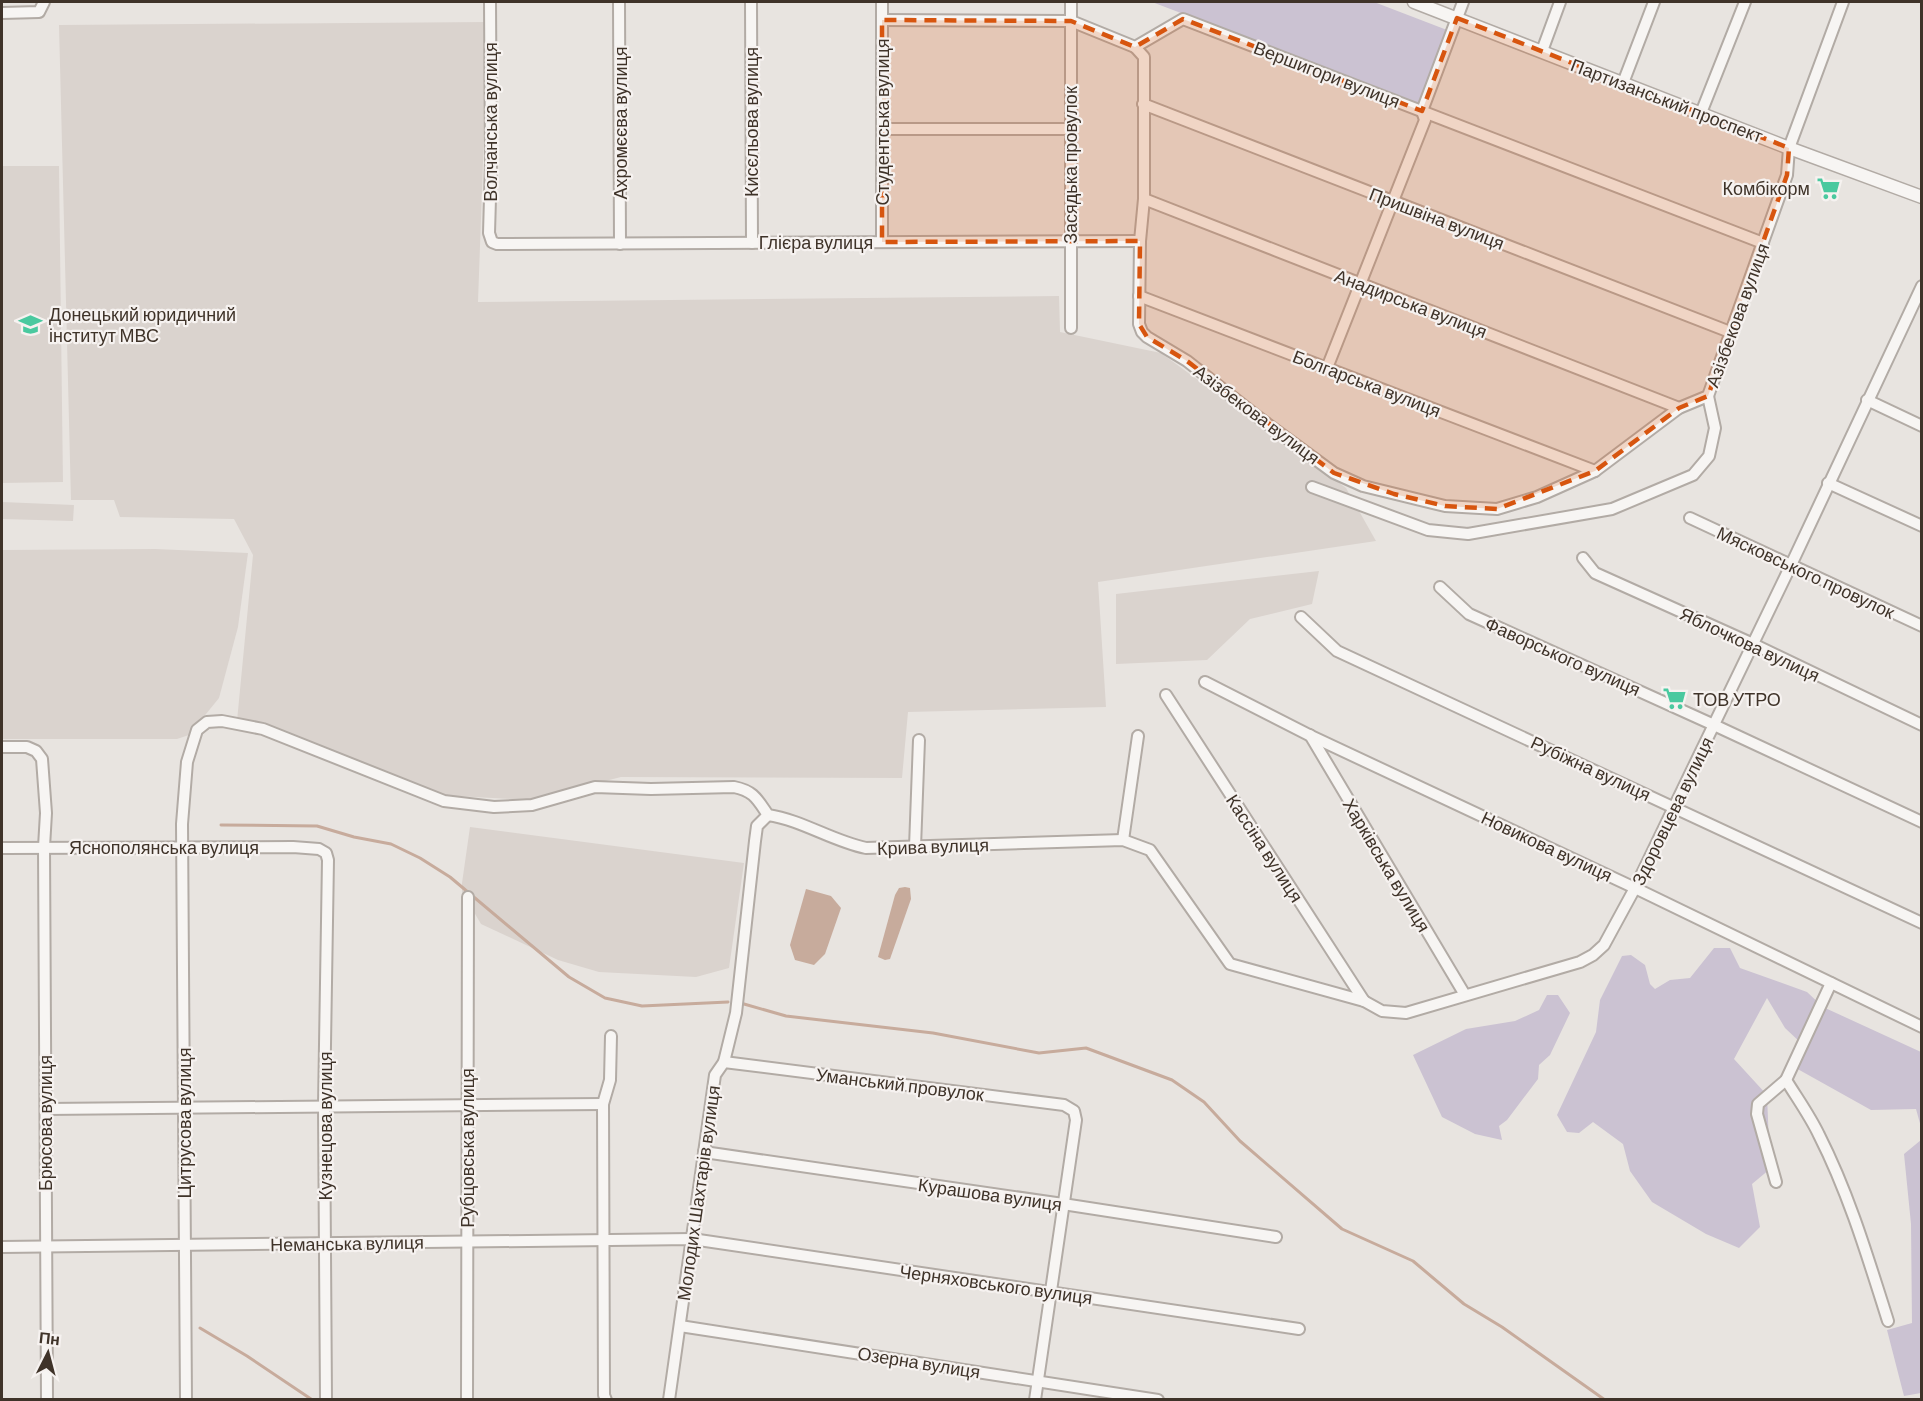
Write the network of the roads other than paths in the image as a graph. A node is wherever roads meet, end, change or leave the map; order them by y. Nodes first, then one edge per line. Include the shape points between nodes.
1 (44, 2) edge
2 (490, 2) edge
3 (619, 2) edge
4 (751, 2) edge
5 (882, 2) edge
6 (1071, 2) edge
7 (1414, 2) edge
8 (1463, 2) edge
9 (1560, 2) edge
10 (1654, 2) edge
11 (1745, 2) edge
12 (1843, 2) edge
13 (2, 13) edge
14 (1457, 18) junction
15 (882, 20) junction
16 (1071, 21) junction
17 (1135, 46) junction
18 (1542, 51) junction
19 (1623, 82) junction
20 (1143, 104) junction
21 (1422, 111) junction
22 (1701, 113) junction
23 (882, 129) junction
24 (1071, 129) junction
25 (1789, 148) junction
26 (1922, 197) edge
27 (1144, 199) junction
28 (1392, 201) junction
29 (1070, 241) junction
30 (1140, 241) junction
31 (492, 242) joint
32 (882, 242) junction
33 (752, 243) junction
34 (1763, 243) junction
35 (620, 244) junction
36 (1360, 283) junction
37 (1922, 286) edge
38 (1139, 296) junction
39 (1071, 328) dead end
40 (1730, 332) junction
41 (1327, 368) junction
42 (1708, 396) junction
43 (1867, 400) junction
44 (1679, 408) junction
45 (1922, 426) edge
46 (1596, 471) junction
47 (1828, 483) junction
48 (1312, 487) dead end
49 (1690, 518) dead end
50 (1922, 526) edge
51 (1583, 558) dead end
52 (1791, 565) junction
53 (1440, 587) dead end
54 (1301, 617) dead end
55 (1922, 626) edge
56 (1753, 644) junction
57 (1205, 682) dead end
58 (1166, 695) dead end
59 (1922, 724) edge
60 (1714, 725) junction
61 (1310, 735) junction
62 (1138, 736) dead end
63 (919, 740) dead end
64 (2, 747) edge
65 (1674, 807) junction
66 (768, 815) junction
67 (1922, 822) edge
68 (1123, 840) junction
69 (182, 847) junction
70 (915, 847) junction
71 (2, 848) edge
72 (44, 848) junction
73 (326, 853) joint
74 (1635, 888) junction
75 (468, 897) dead end
76 (1922, 923) edge
77 (1230, 964) joint
78 (1832, 983) junction
79 (1465, 995) junction
80 (1364, 1001) junction
81 (1922, 1027) edge
82 (610, 1036) dead end
83 (724, 1062) junction
84 (1786, 1080) junction
85 (603, 1104) junction
86 (468, 1105) junction
87 (324, 1106) junction
88 (184, 1108) junction
89 (46, 1109) junction
90 (704, 1152) junction
91 (1776, 1182) dead end
92 (1063, 1204) junction
93 (1276, 1237) dead end
94 (692, 1239) junction
95 (603, 1240) junction
96 (467, 1242) junction
97 (324, 1243) junction
98 (185, 1245) junction
99 (2, 1247) edge
100 (45, 1247) junction
101 (1051, 1292) junction
102 (1888, 1320) dead end
103 (680, 1326) junction
104 (1299, 1329) dead end
105 (1038, 1380) junction
106 (47, 1400) edge
107 (186, 1400) edge
108 (326, 1400) edge
109 (468, 1400) edge
110 (606, 1400) edge
111 (669, 1400) edge
112 (1035, 1400) edge
113 (1158, 1400) edge

1 - 13 street via 39,12
2 - 31 street, Волчанська вулиця
3 - 35 street, Ахромєєва вулиця
4 - 33 street, Кисєльова вулиця
5 - 15 street, Студентська вулиця
6 - 16 street, Засядька провулок
7 - 14 street, Партизанський проспект
8 - 14 street
9 - 18 street
10 - 19 street
11 - 22 street
12 - 25 street, Азізбекова вулиця
14 - 18 street, Партизанський проспект
14 - 21 street
15 - 16 street
15 - 23 street, Студентська вулиця
16 - 17 street
16 - 24 street, Засядька провулок
17 - 20 street via 1144,57
17 - 21 street, Вершигори вулиця via 1183,19
18 - 19 street, Партизанський проспект
19 - 22 street, Партизанський проспект
20 - 27 street
20 - 28 street, Пришвіна вулиця
21 - 28 street via 1425,120
21 - 34 street, Вершигори вулиця
22 - 25 street, Партизанський проспект
23 - 24 street
23 - 32 street, Студентська вулиця
24 - 29 street, Засядька провулок
25 - 26 street, Партизанський проспект
25 - 34 street, Азізбекова вулиця via 1787,175
27 - 30 street
27 - 36 street, Анадирська вулиця
28 - 36 street
28 - 40 street, Пришвіна вулиця
29 - 30 street, Глієра вулиця
29 - 32 street, Глієра вулиця
29 - 39 street, Засядька провулок
30 - 38 street
31 - 35 street, Глієра вулиця
32 - 33 street, Глієра вулиця
33 - 35 street, Глієра вулиця
34 - 40 street, Азізбекова вулиця
36 - 41 street
36 - 44 street, Анадирська вулиця
37 - 43 street, Здоровцева вулиця
38 - 41 street, Болгарська вулиця
38 - 46 street, Азізбекова вулиця via 1139,324 1147,338 1187,361 1334,472 1363,486 1445,506 1497,509 1537,497
40 - 42 street, Азізбекова вулиця
41 - 46 street, Болгарська вулиця
42 - 44 street, Азізбекова вулиця
42 - 48 street via 1714,428 1709,456 1693,475 1612,510 1468,534 1428,530
43 - 45 street
43 - 47 street, Здоровцева вулиця
44 - 46 street, Азізбекова вулиця
47 - 50 street
47 - 52 street, Здоровцева вулиця
49 - 52 street, Мясковського провулок
51 - 56 street, Яблочкова вулиця via 1595,573
52 - 55 street, Мясковського провулок
52 - 56 street, Здоровцева вулиця
53 - 60 street, Фаворського вулиця via 1469,614
54 - 65 street, Рубіжна вулиця via 1337,651
56 - 59 street, Яблочкова вулиця
56 - 60 street, Здоровцева вулиця
57 - 61 street, Новикова вулиця
58 - 80 street, Кассіна вулиця
60 - 65 street, Здоровцева вулиця
60 - 67 street, Фаворського вулиця
61 - 74 street, Новикова вулиця
61 - 79 street, Харківська вулиця
62 - 68 street
63 - 70 street
64 - 72 street, Брюсова вулиця via 27,747 42,759
65 - 74 street, Здоровцева вулиця
65 - 76 street, Рубіжна вулиця
66 - 69 street, Цитрусова вулиця via 747,789 734,787 595,787 532,805 494,807 444,801 263,729 222,721 207,722 197,730 187,762
66 - 70 street, Крива вулиця via 784,817 859,847
66 - 83 street, Молодих Шахтарів вулиця via 758,826 739,992
68 - 70 street, Крива вулиця
68 - 77 street, Крива вулиця via 1150,850
69 - 72 street, Яснополянська вулиця
69 - 73 street, Яснополянська вулиця via 293,847
69 - 88 street, Цитрусова вулиця
71 - 72 street, Яснополянська вулиця
72 - 89 street, Брюсова вулиця
73 - 87 street, Кузнецова вулиця
74 - 78 street, Новикова вулиця
74 - 79 street, Здоровцева вулиця via 1604,945 1593,955
75 - 86 street, Рубцовська вулиця
77 - 80 street, Здоровцева вулиця
78 - 81 street, Новикова вулиця
78 - 84 street
79 - 80 street, Здоровцева вулиця via 1406,1013 1382,1011
82 - 85 street via 610,1080
83 - 90 street, Молодих Шахтарів вулиця via 715,1076
83 - 92 street, Уманський провулок via 1064,1105 1074,1111 1076,1120
84 - 91 street via 1758,1104 1757,1114
84 - 102 street via 1836,1171
85 - 86 street
85 - 95 street
86 - 87 street
86 - 96 street, Рубцовська вулиця
87 - 88 street
87 - 97 street, Кузнецова вулиця
88 - 89 street
88 - 98 street, Цитрусова вулиця
89 - 100 street, Брюсова вулиця
90 - 92 street, Курашова вулиця
90 - 94 street, Молодих Шахтарів вулиця
92 - 93 street, Курашова вулиця
92 - 101 street
94 - 95 street, Неманська вулиця
94 - 101 street, Черняховського вулиця
94 - 103 street, Молодих Шахтарів вулиця
95 - 96 street, Неманська вулиця
95 - 110 street
96 - 97 street, Неманська вулиця
96 - 109 street, Рубцовська вулиця
97 - 98 street, Неманська вулиця
97 - 108 street, Кузнецова вулиця
98 - 100 street, Неманська вулиця
98 - 107 street, Цитрусова вулиця
99 - 100 street, Неманська вулиця
100 - 106 street, Брюсова вулиця
101 - 104 street, Черняховського вулиця
101 - 105 street
103 - 105 street, Озерна вулиця
103 - 111 street, Молодих Шахтарів вулиця
105 - 112 street
105 - 113 street, Озерна вулиця

